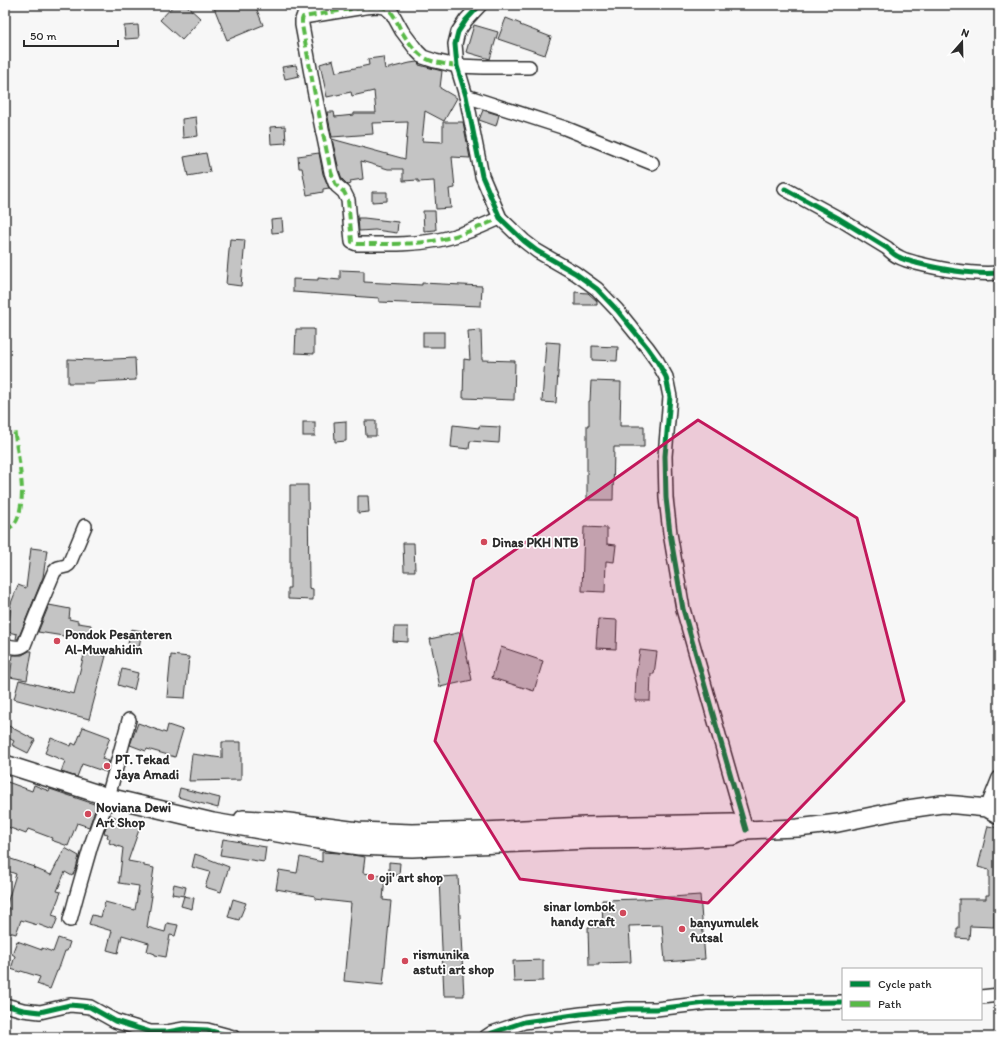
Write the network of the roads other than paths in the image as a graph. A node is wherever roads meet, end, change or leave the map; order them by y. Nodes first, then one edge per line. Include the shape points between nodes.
1 (480, 5) edge
2 (457, 66) junction
3 (529, 67) dead end
4 (466, 96) junction
5 (652, 163) dead end
6 (785, 189) dead end
7 (500, 218) junction
8 (999, 273) edge
9 (85, 526) dead end
10 (5, 645) edge
11 (129, 720) dead end
12 (5, 764) edge
13 (999, 778) edge
14 (108, 797) junction
15 (993, 812) edge
16 (746, 830) junction
17 (70, 920) dead end
18 (999, 995) edge
19 (982, 997) edge
20 (842, 1002) edge
21 (5, 1005) edge
22 (232, 1037) edge
23 (486, 1037) edge

1 - 2 street via 458,32 455,44
2 - 3 street
2 - 4 street
2 - 7 street via 423,57 416,51 392,13 384,7 364,7 303,17 302,20 331,172 335,183 348,200 352,242 413,244 439,240
4 - 5 street via 565,128
4 - 7 street via 482,176
6 - 8 street via 904,260 928,266
7 - 16 street via 524,241 597,289 647,347 666,376 670,397 665,456 666,498 683,609
9 - 10 street via 69,564 54,572 24,646 18,648
11 - 14 street
12 - 14 main road
13 - 15 street
14 - 16 main road via 212,822 263,819 358,838 412,833 585,826 732,823
14 - 17 street via 91,845
15 - 16 main road via 942,804 838,823
18 - 19 street
20 - 23 street via 706,1002 656,1009 628,1009 524,1022
21 - 22 street via 40,1012 70,1005 90,1007 115,1021 150,1032 207,1030

